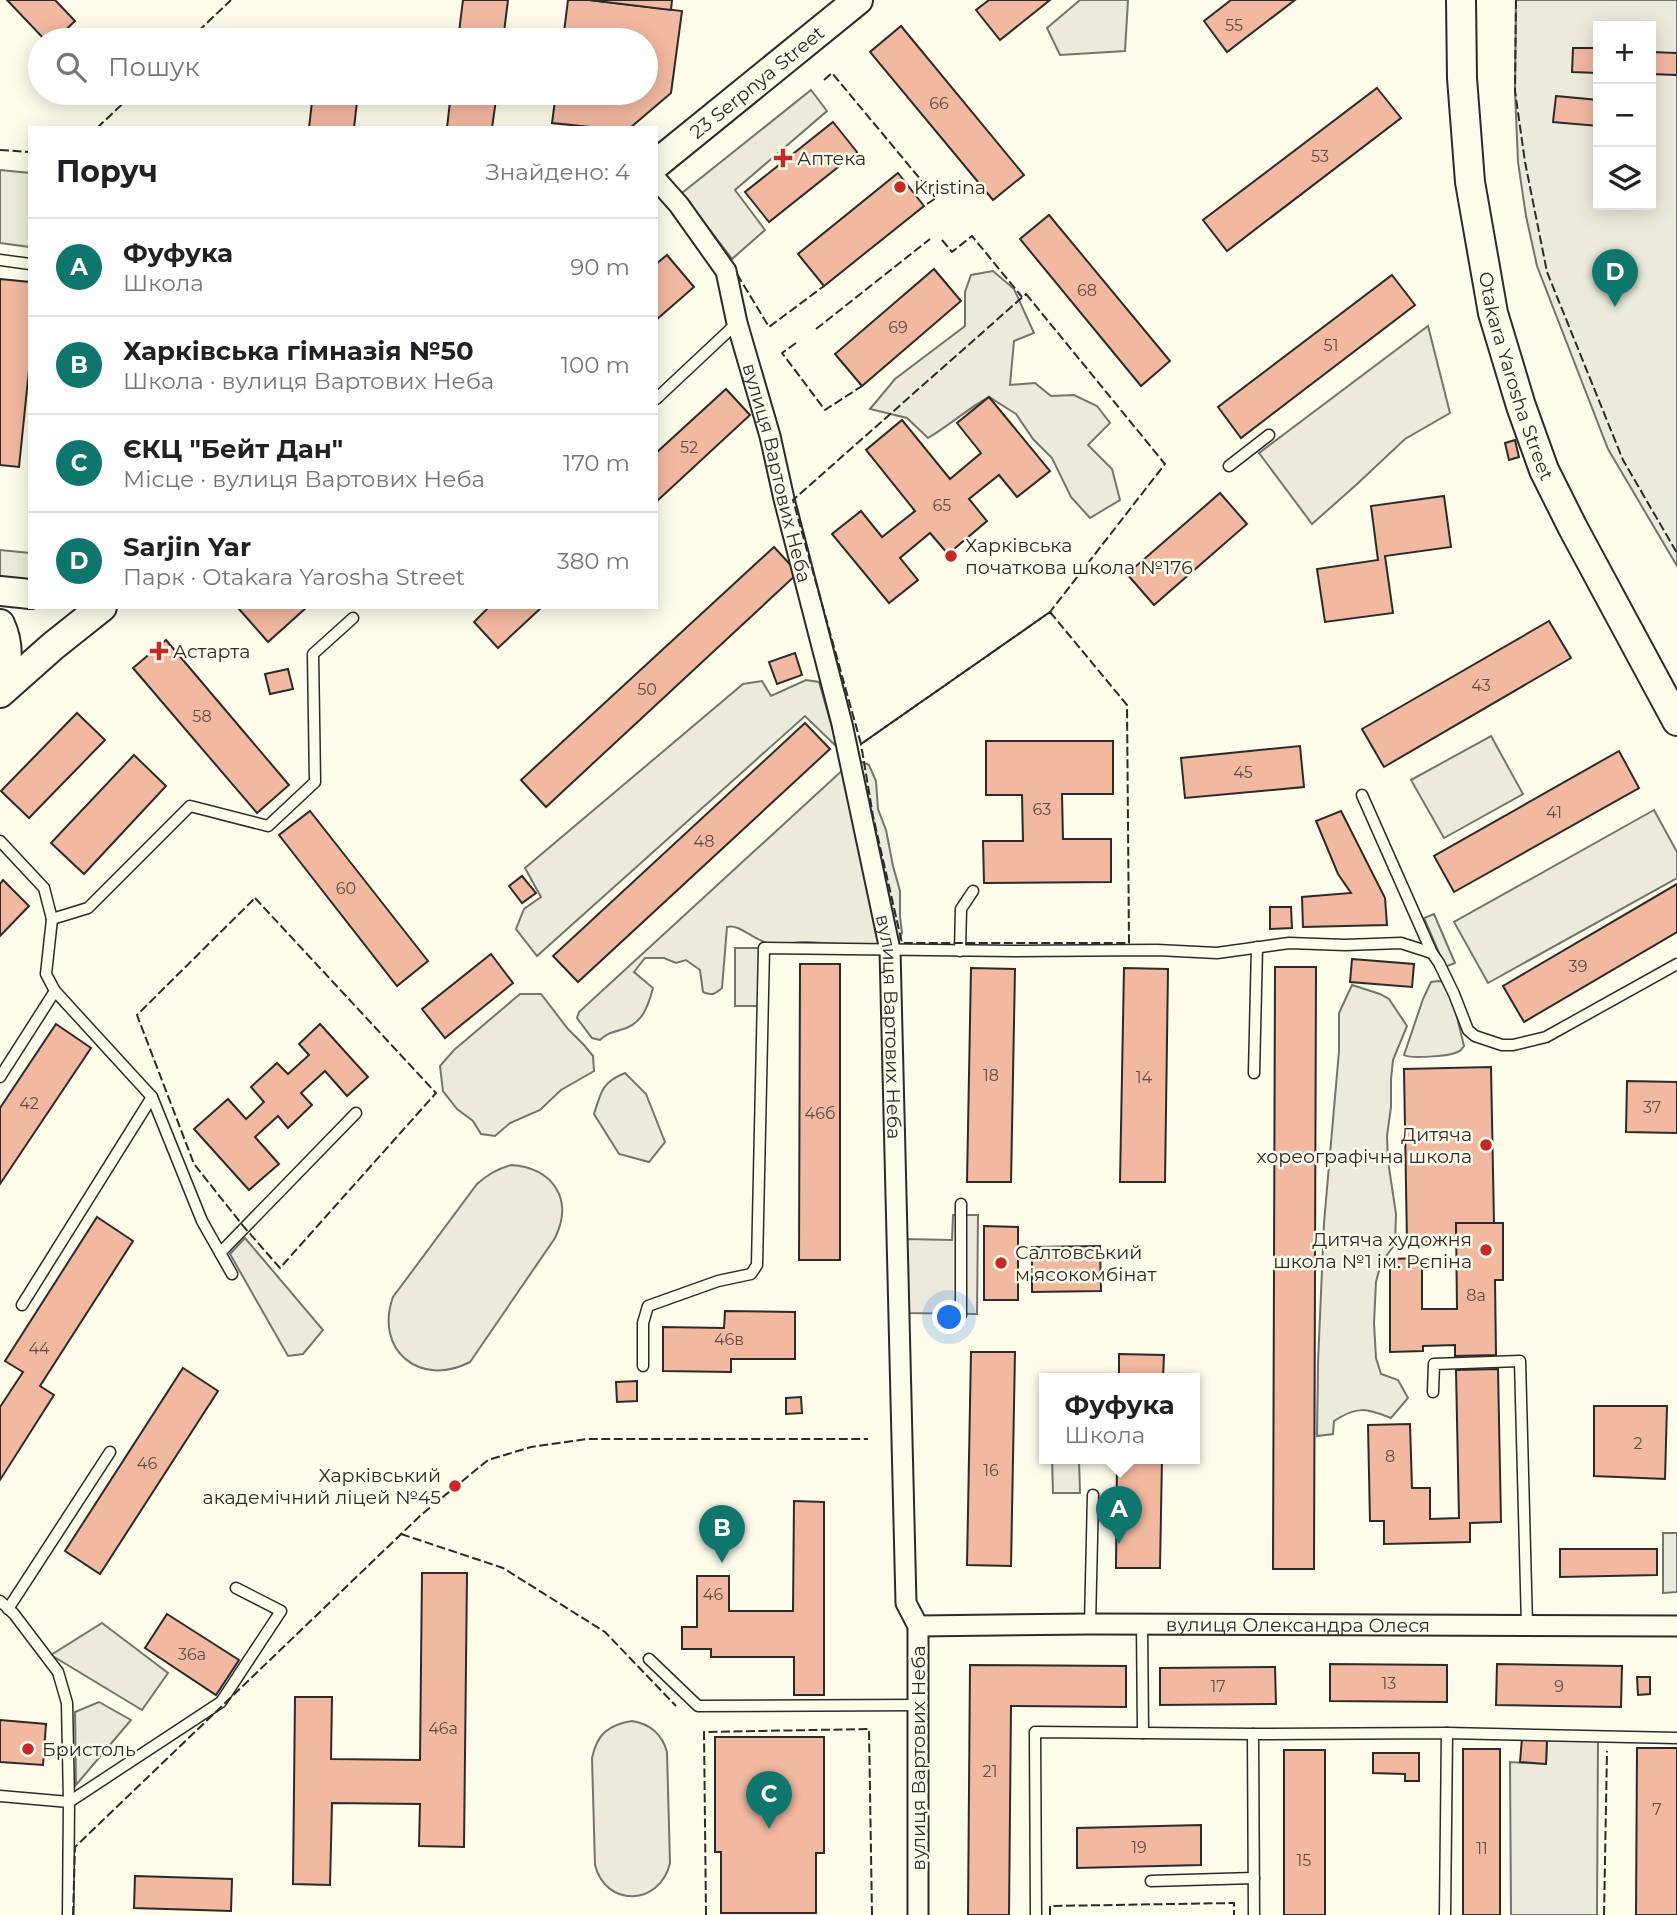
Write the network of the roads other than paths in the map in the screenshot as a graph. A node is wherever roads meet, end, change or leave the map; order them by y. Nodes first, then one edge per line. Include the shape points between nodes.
1 (858, 0) edge
2 (1461, 0) edge
3 (658, 162) edge
4 (658, 181) edge
5 (0, 261) edge
6 (28, 264) edge
7 (737, 323) junction
8 (658, 397) edge
9 (1269, 435) dead end
10 (1229, 466) dead end
11 (0, 591) edge
12 (28, 594) edge
13 (99, 609) edge
14 (353, 618) dead end
15 (0, 624) edge
16 (0, 684) edge
17 (0, 693) edge
18 (1677, 721) edge
19 (1362, 795) dead end
20 (0, 841) edge
21 (973, 891) dead end
22 (52, 919) junction
23 (1256, 947) junction
24 (890, 950) junction
25 (960, 950) junction
26 (1432, 953) junction
27 (1677, 964) edge
28 (55, 991) junction
29 (1254, 1073) dead end
30 (0, 1077) edge
31 (152, 1097) junction
32 (356, 1114) dead end
33 (961, 1204) dead end
34 (220, 1252) junction
35 (232, 1274) dead end
36 (22, 1305) dead end
37 (961, 1315) dead end
38 (643, 1366) dead end
39 (1433, 1392) dead end
40 (110, 1452) dead end
41 (1093, 1495) dead end
42 (236, 1588) dead end
43 (4, 1605) edge
44 (1090, 1624) junction
45 (1142, 1624) junction
46 (1527, 1625) junction
47 (918, 1626) junction
48 (1677, 1626) edge
49 (649, 1659) dead end
50 (919, 1704) junction
51 (1447, 1732) junction
52 (1143, 1733) junction
53 (1253, 1734) junction
54 (1677, 1738) edge
55 (0, 1796) edge
56 (69, 1802) junction
57 (1254, 1878) junction
58 (1151, 1881) dead end
59 (68, 1915) edge
60 (918, 1915) edge
61 (1036, 1915) edge
62 (1254, 1915) edge
63 (1445, 1915) edge

1 - 3 street, 23 Serpnya Street
2 - 18 street, Otakara Yarosha Street via 1470,182 1493,313 1545,470
4 - 7 street, вулиця Вартових Неба via 726,271
5 - 6 lane
7 - 8 lane
7 - 24 street, вулиця Вартових Неба via 842,724
9 - 10 lane
11 - 12 street
13 - 17 street
14 - 22 lane via 313,654 315,782 268,826 190,806 88,908
15 - 16 street via 6,663
19 - 26 lane
20 - 22 lane via 44,888
21 - 25 lane via 961,909
22 - 28 lane via 46,974
23 - 25 lane via 1217,953
23 - 26 lane via 1401,943
23 - 29 lane
24 - 25 lane
24 - 38 lane via 764,948 757,1265 751,1274 648,1306 643,1323
24 - 47 street, вулиця Вартових Неба via 906,1603
26 - 27 lane via 1468,1030 1502,1045 1546,1037
28 - 30 lane
28 - 31 lane
31 - 34 lane via 202,1221
31 - 36 lane
32 - 34 lane
33 - 37 lane
34 - 35 lane
39 - 46 lane via 1434,1364 1520,1361
40 - 43 lane
41 - 44 lane
42 - 56 lane via 281,1611 221,1702
43 - 56 lane via 58,1672 67,1703
44 - 45 street, вулиця Олександра Олеся
44 - 47 street, вулиця Олександра Олеся
45 - 46 street, вулиця Олександра Олеся
45 - 52 lane
46 - 48 street, вулиця Олександра Олеся
47 - 50 street, вулиця Вартових Неба
49 - 50 lane via 698,1706
50 - 60 street, вулиця Вартових Неба
51 - 53 lane
51 - 54 lane
51 - 63 lane
52 - 53 lane
52 - 61 lane via 1035,1732
53 - 57 lane
55 - 56 lane
56 - 59 lane
57 - 58 lane
57 - 62 lane

